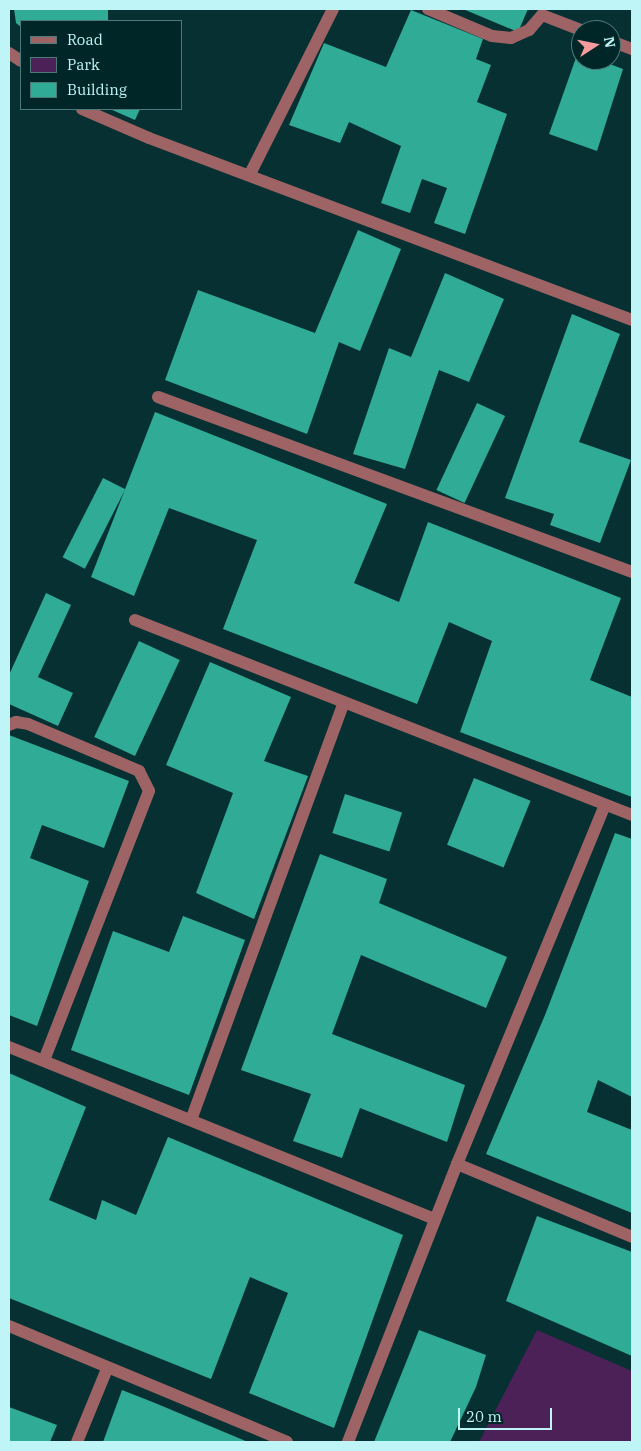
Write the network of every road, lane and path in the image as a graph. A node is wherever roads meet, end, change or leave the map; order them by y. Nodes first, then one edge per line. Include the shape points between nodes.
1 (333, 9) edge
2 (428, 9) edge
3 (571, 26) edge
4 (9, 52) edge
5 (20, 60) edge
6 (84, 110) edge
7 (250, 174) junction
8 (632, 320) edge
9 (158, 397) dead end
10 (632, 572) edge
11 (135, 620) dead end
12 (343, 704) junction
13 (9, 725) edge
14 (605, 805) junction
15 (632, 815) edge
16 (9, 1047) edge
17 (44, 1060) junction
18 (191, 1120) junction
19 (457, 1164) junction
20 (435, 1219) junction
21 (632, 1236) edge
22 (9, 1326) edge
23 (107, 1369) junction
24 (77, 1442) edge
25 (287, 1442) edge
26 (348, 1442) edge

1 - 7 street
2 - 3 street via 502,37 511,38 529,30 542,16
4 - 5 street
6 - 7 street via 149,138
7 - 8 street
9 - 10 street
11 - 12 street
12 - 14 street
12 - 18 street
13 - 17 street via 16,722 28,724 138,771 149,791
14 - 15 street
14 - 19 street
16 - 17 street
17 - 18 street
18 - 20 street
19 - 20 street
19 - 21 street
20 - 26 street
22 - 23 street
23 - 24 street
23 - 25 street

